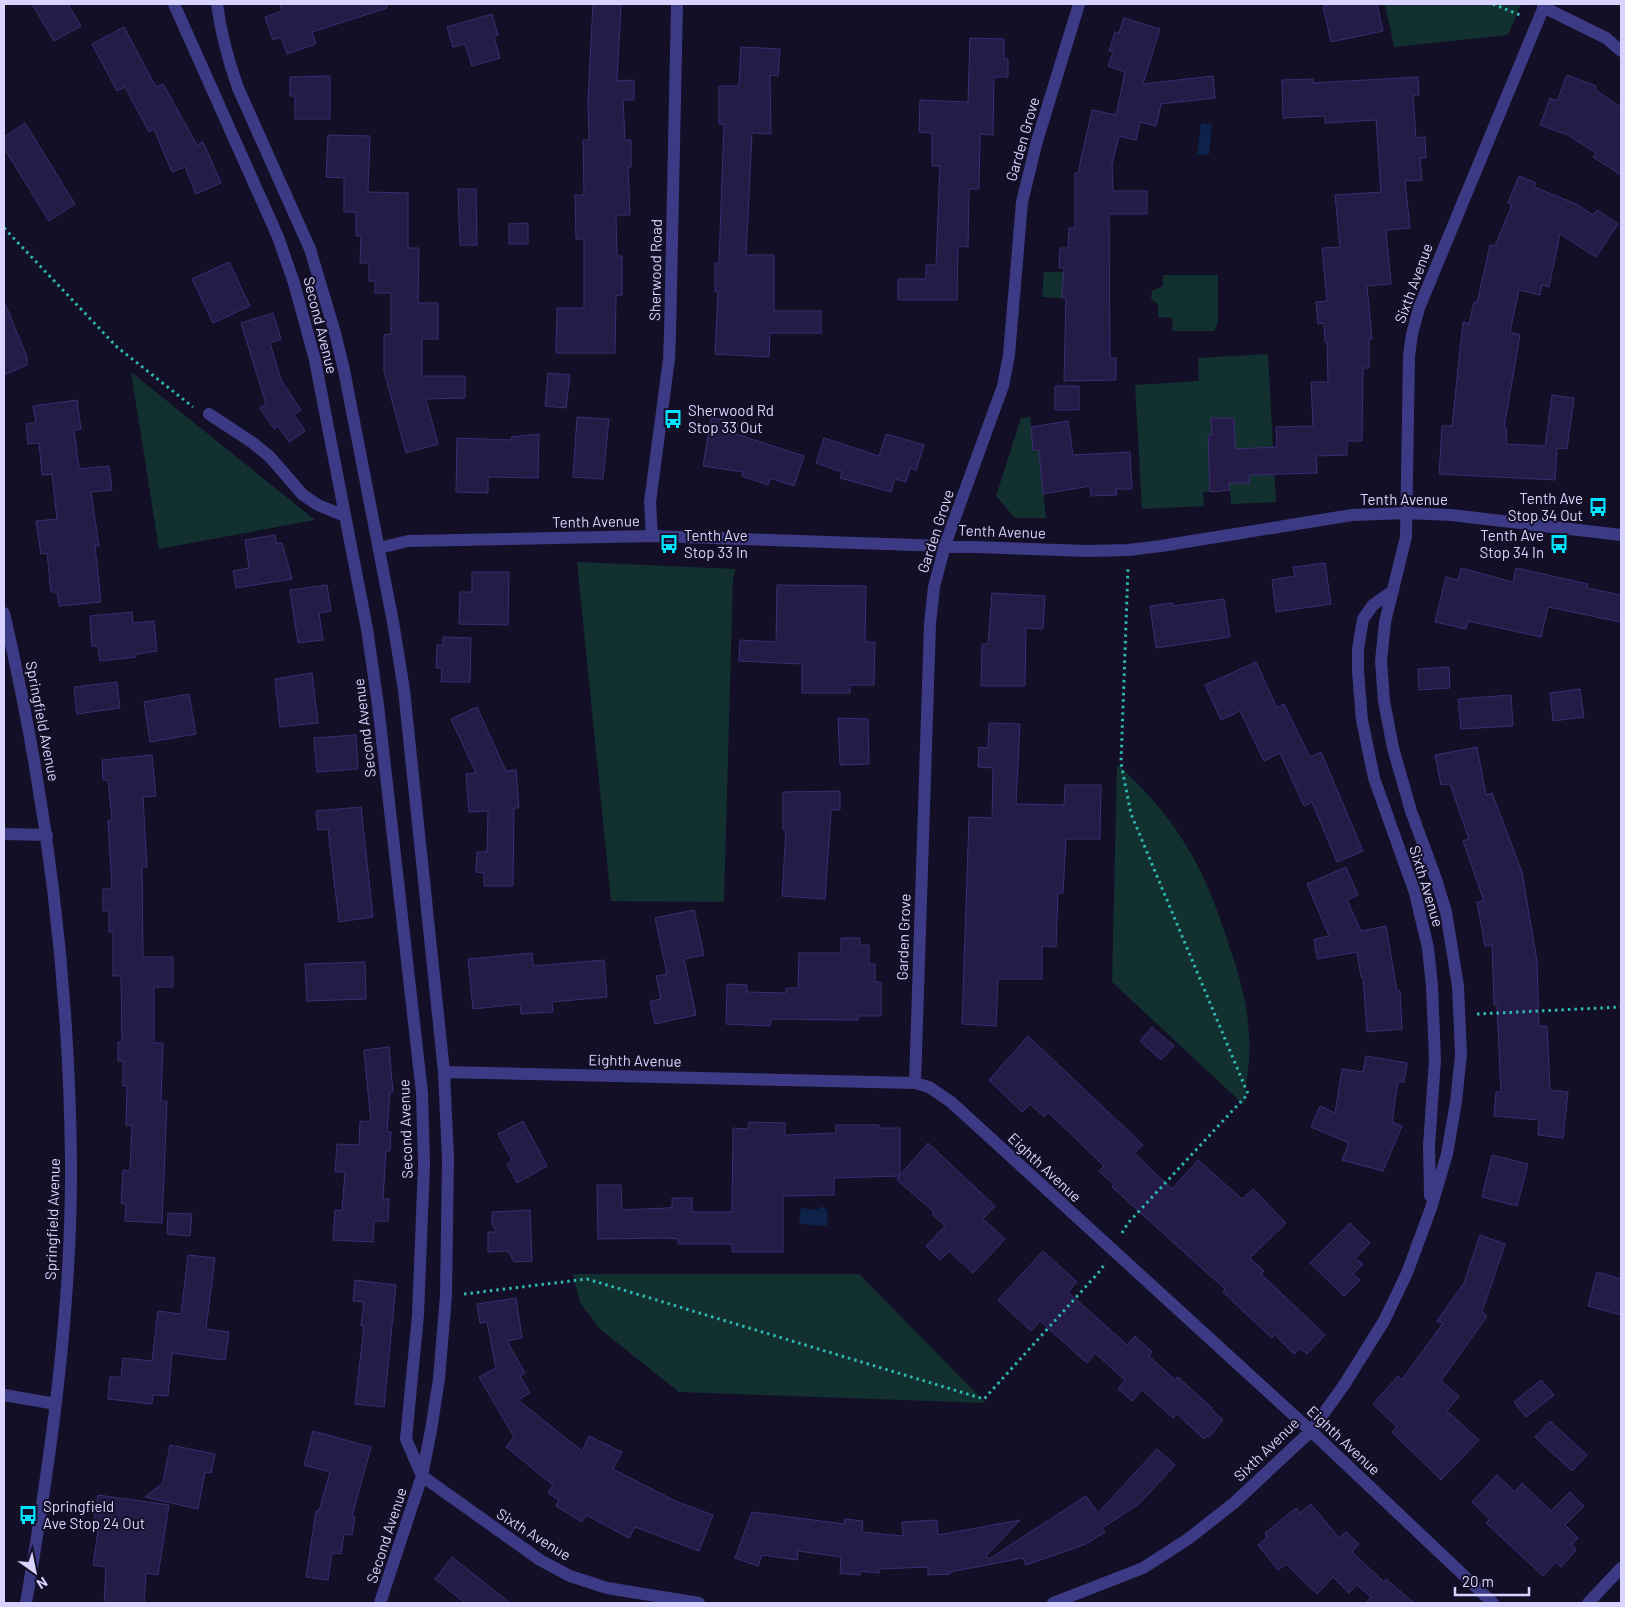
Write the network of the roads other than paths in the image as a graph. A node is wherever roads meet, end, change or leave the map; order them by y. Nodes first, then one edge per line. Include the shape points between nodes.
1 (174, 4) edge
2 (217, 4) edge
3 (677, 4) edge
4 (1079, 4) edge
5 (1544, 6) edge
6 (1621, 50) edge
7 (209, 414) road end
8 (1407, 513) junction
9 (345, 516) junction
10 (1621, 535) edge
11 (652, 536) junction
12 (945, 545) junction
13 (379, 548) junction
14 (1393, 591) junction
15 (4, 614) edge
16 (4, 834) edge
17 (47, 835) junction
18 (444, 1072) junction
19 (915, 1083) junction
20 (1431, 1208) junction
21 (4, 1395) edge
22 (56, 1404) junction
23 (1311, 1431) junction
24 (422, 1476) junction
25 (1621, 1568) edge
26 (26, 1603) edge
27 (380, 1603) edge
28 (699, 1603) edge
29 (1053, 1603) edge
30 (1493, 1603) edge
31 (1588, 1603) edge

1 - 9 street, Second Avenue via 278,237 294,283 315,360
2 - 13 street, Second Avenue via 222,40 238,88 306,240 322,288 344,370
3 - 11 street, Sherwood Road via 670,335 650,502
4 - 12 street, Garden Grove via 1022,202 1009,355 1003,386
5 - 6 street via 1606,38
5 - 8 street, Sixth Avenue via 1416,316 1410,356
7 - 9 street via 270,457 303,495
8 - 10 street, Tenth Avenue via 1451,515
8 - 12 street, Tenth Avenue via 1352,515 1128,550
8 - 14 street, Sixth Avenue via 1406,537
9 - 24 street, Second Avenue via 377,696 422,1093 424,1166 418,1306 406,1439
11 - 12 street, Tenth Avenue
11 - 13 street, Tenth Avenue via 408,540
12 - 19 street, Garden Grove via 934,587 930,624
13 - 18 street, Second Avenue via 404,690
14 - 20 street, Sixth Avenue via 1385,622 1381,661 1384,701 1411,812 1446,912 1460,1015 1461,1054 1456,1102 1447,1154
14 - 20 street, Sixth Avenue via 1373,605 1364,619 1359,640 1358,672 1362,720 1374,778 1415,894 1428,948 1435,1060 1429,1146
15 - 17 street, Springfield Avenue via 21,686
16 - 17 street
17 - 22 street, Springfield Avenue via 64,986 71,1161
18 - 19 street, Eighth Avenue
18 - 24 street, Second Avenue via 448,1158 446,1296 439,1379
19 - 23 street, Eighth Avenue via 929,1087 951,1102
20 - 23 street, Sixth Avenue via 1407,1273 1384,1320
21 - 22 street
22 - 26 street, Springfield Avenue
23 - 29 street, Sixth Avenue via 1234,1503 1188,1539 1144,1568
23 - 30 street, Eighth Avenue
24 - 27 street, Second Avenue
24 - 28 street, Sixth Avenue via 504,1536 570,1576 607,1588
25 - 31 street

